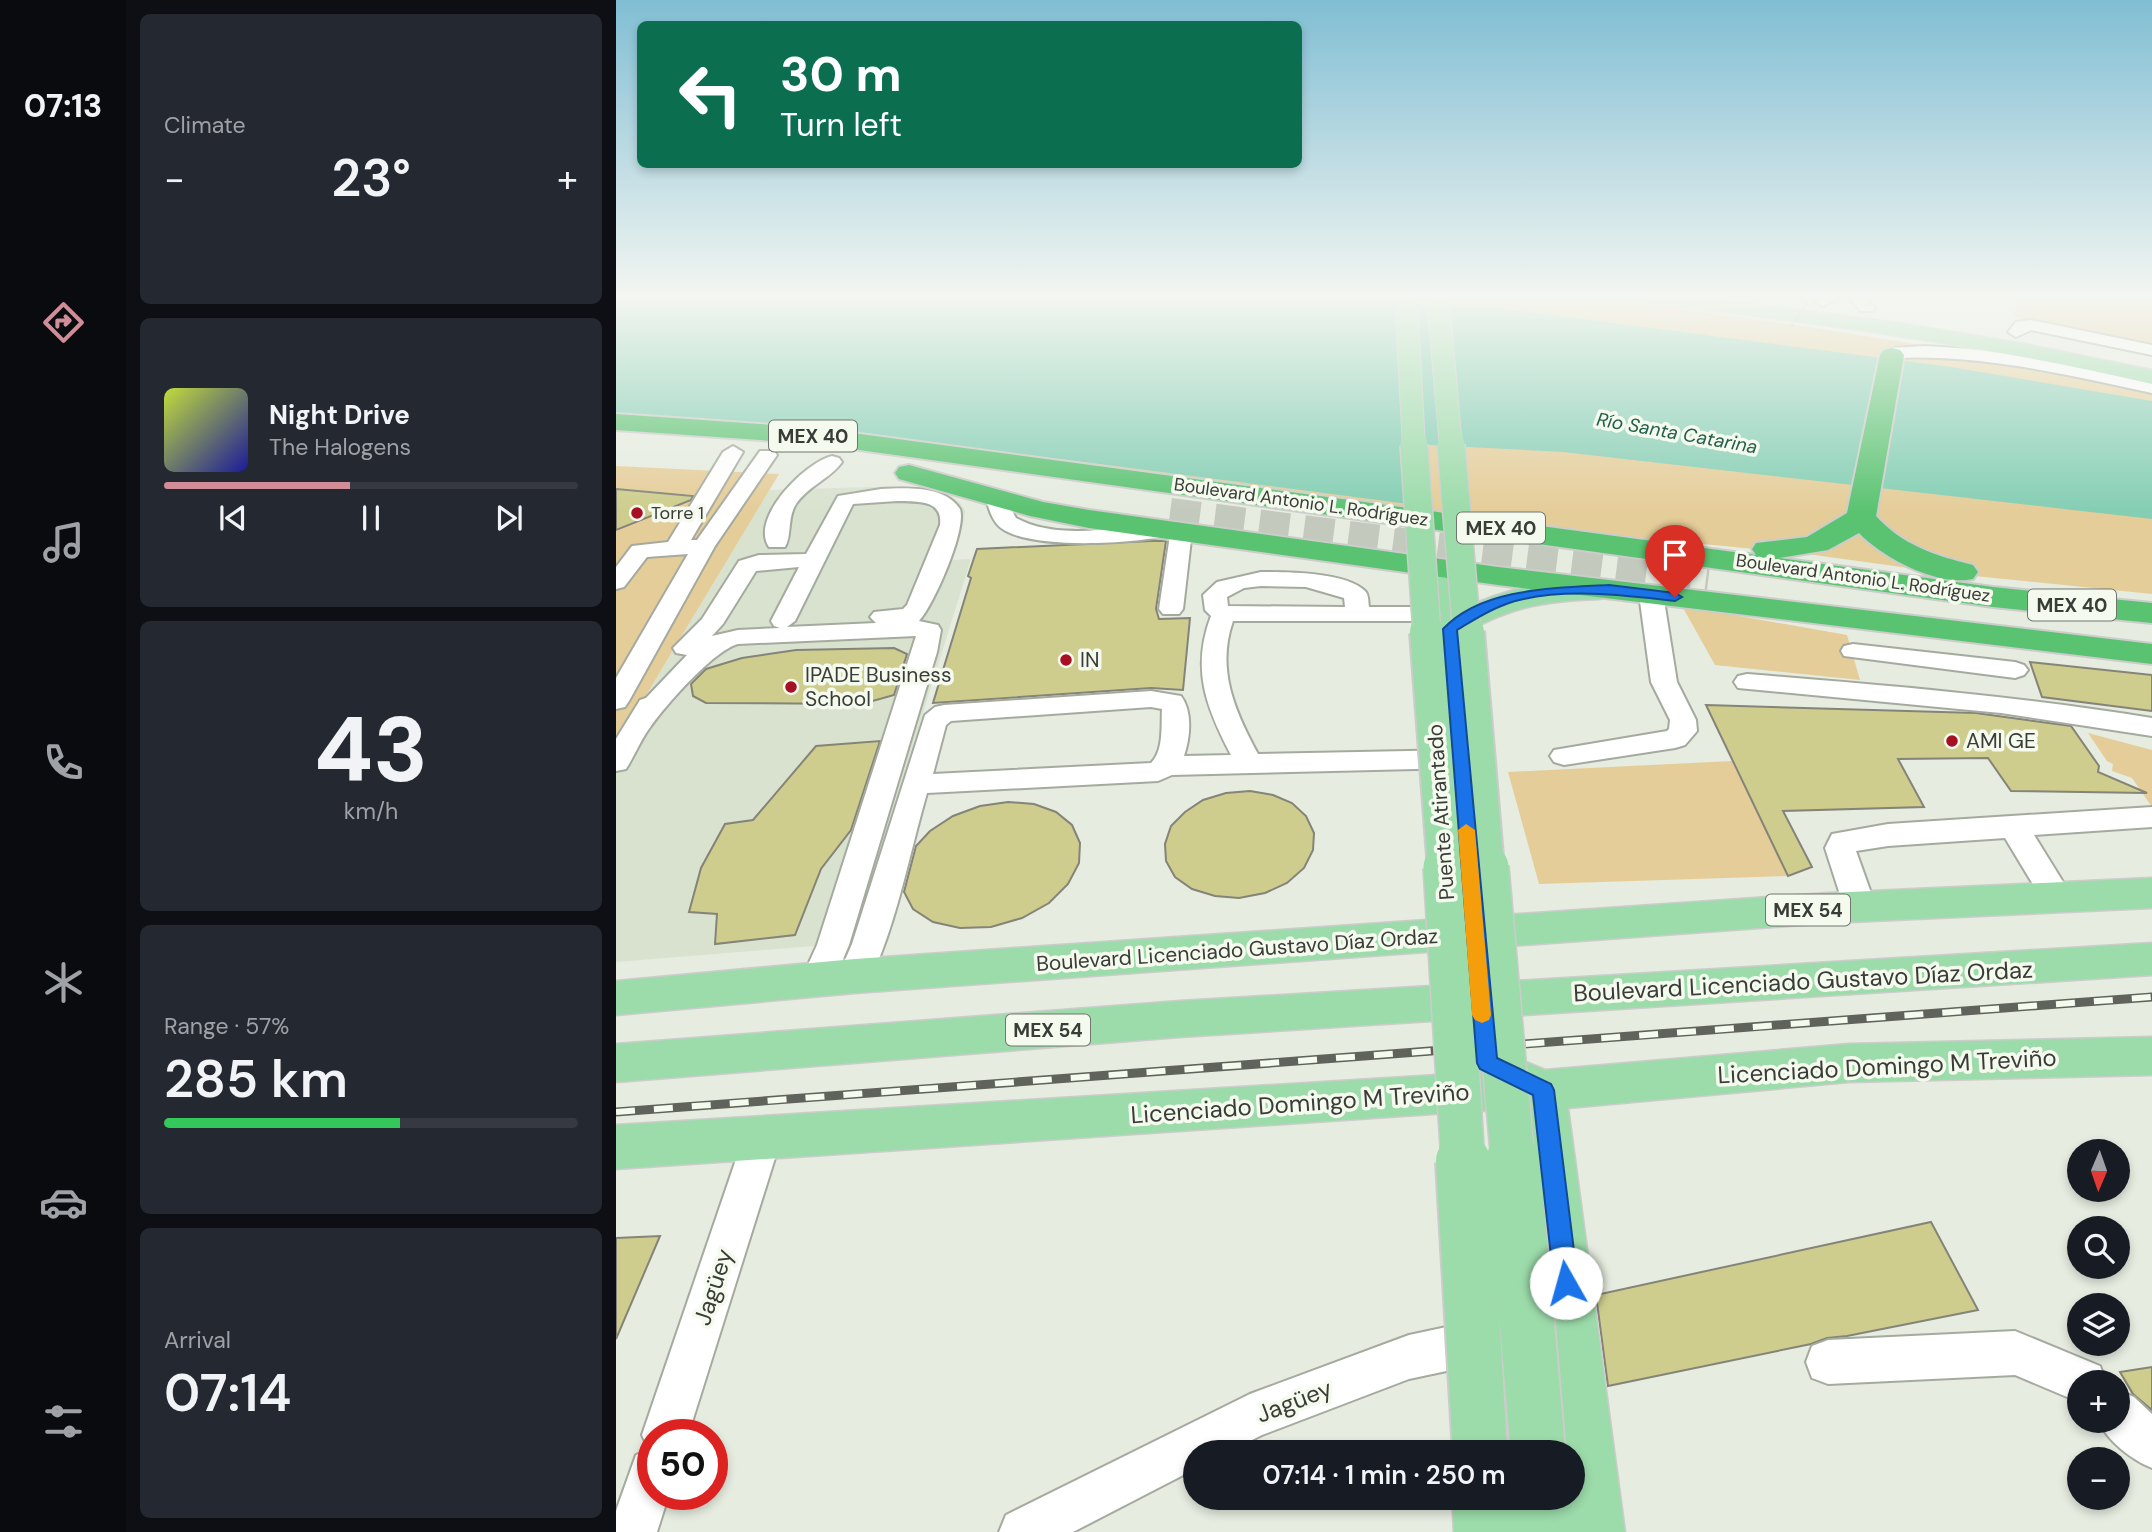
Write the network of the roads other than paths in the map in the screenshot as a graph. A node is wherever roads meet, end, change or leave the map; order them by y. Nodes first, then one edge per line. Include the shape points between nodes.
1 (1417, 368) edge
2 (1429, 368) edge
3 (1889, 368) edge
4 (2058, 368) edge
5 (2094, 368) edge
6 (2113, 368) edge
7 (2152, 379) edge
8 (2152, 388) edge
9 (616, 422) edge
10 (616, 446) edge
11 (733, 452) junction
12 (767, 455) junction
13 (832, 462) junction
14 (1008, 462) junction
15 (906, 484) junction
16 (1861, 516) junction
17 (1173, 525) junction
18 (1410, 530) junction
19 (1537, 533) junction
20 (777, 542) dead end
21 (704, 546) junction
22 (676, 547) junction
23 (814, 560) junction
24 (1381, 561) junction
25 (1445, 569) junction
26 (1877, 580) junction
27 (616, 582) edge
28 (1708, 582) tunnel mouth
29 (1609, 589) junction
30 (2152, 592) edge
31 (1651, 594) junction
32 (1996, 608) junction
33 (1171, 609) dead end
34 (1224, 613) junction
35 (2152, 613) edge
36 (1357, 614) junction
37 (1846, 618) junction
38 (783, 621) junction
39 (1449, 621) junction
40 (711, 624) junction
41 (2152, 635) edge
42 (1853, 651) junction
43 (2152, 654) edge
44 (2015, 670) dead end
45 (1747, 682) dead end
46 (1866, 692) junction
47 (628, 712) edge
48 (2152, 727) edge
49 (1564, 756) dead end
50 (1461, 759) junction
51 (616, 762) edge
52 (1249, 764) junction
53 (1167, 766) junction
54 (917, 784) junction
55 (2152, 817) edge
56 (2013, 826) junction
57 (2149, 891) edge
58 (2057, 898) junction
59 (1860, 907) junction
60 (1475, 935) junction
61 (2142, 956) edge
62 (836, 979) junction
63 (616, 998) edge
64 (1480, 1000) junction
65 (2152, 1056) edge
66 (616, 1063) edge
67 (1482, 1077) junction
68 (1543, 1090) junction
69 (762, 1139) junction
70 (616, 1147) edge
71 (1501, 1337) junction
72 (1828, 1362) dead end
73 (2067, 1375) edge
74 (670, 1419) edge
75 (2130, 1424) edge
76 (1479, 1440) edge
77 (1508, 1440) edge
78 (1537, 1440) edge
79 (2152, 1445) edge
80 (640, 1510) edge
81 (1483, 1510) edge
82 (1513, 1510) edge
83 (1543, 1510) edge
84 (633, 1532) edge
85 (1023, 1532) edge
86 (1484, 1532) edge
87 (1514, 1532) edge
88 (1545, 1532) edge
89 (1595, 1532) edge

1 - 76 main road, Puente Atirantado, bridge via 1413,438 1452,967
2 - 78 main road, Puente Atirantado, bridge
3 - 16 highway
4 - 8 street
5 - 7 main road
6 - 7 main road
9 - 14 highway, Boulevard Antonio L. Rodríguez / MEX 40 via 755,430
10 - 11 highway, Boulevard Antonio L. Rodríguez / MEX 40
11 - 12 highway, Boulevard Antonio L. Rodríguez / MEX 40
11 - 22 street
12 - 13 highway, Boulevard Antonio L. Rodríguez / MEX 40
12 - 21 street
13 - 15 highway, Boulevard Antonio L. Rodríguez / MEX 40
13 - 20 street via 790,497 778,519
14 - 18 highway via 1021,470 1077,482
14 - 19 highway, Boulevard Antonio L. Rodríguez / MEX 40
15 - 17 highway, Boulevard Antonio L. Rodríguez / MEX 40
15 - 17 highway via 1040,510
15 - 23 street via 845,500
15 - 38 street via 938,499 952,512 951,525 914,614
16 - 19 highway via 1827,541 1786,550 1602,532
16 - 30 highway via 1886,543 1942,569
17 - 24 highway
17 - 33 street
18 - 24 highway via 1418,538 1415,551
18 - 25 highway via 1438,550
19 - 26 highway, Boulevard Antonio L. Rodríguez / MEX 40
21 - 22 street
21 - 47 street
22 - 27 street via 637,553
23 - 38 street
23 - 40 street via 747,566
24 - 25 highway
25 - 26 highway via 1459,557 1503,543 1719,568
25 - 29 highway
25 - 39 main road
26 - 32 highway, Boulevard Antonio L. Rodríguez / MEX 40
28 - 32 highway, Boulevard Antonio L. Rodríguez / MEX 40
29 - 31 highway
29 - 39 main road via 1534,593
31 - 37 highway
31 - 49 street via 1664,682 1683,720 1683,731 1675,739
32 - 35 highway, Boulevard Antonio L. Rodríguez / MEX 40
32 - 41 highway, Boulevard Antonio L. Rodríguez / MEX 40
34 - 36 street
34 - 36 street via 1216,610 1219,590 1270,579 1306,580 1349,589 1356,594
34 - 52 street via 1212,647 1212,667 1223,715
36 - 39 street
37 - 42 street
37 - 43 highway
38 - 40 street
39 - 50 main road
40 - 47 street
42 - 44 street
42 - 46 street
45 - 46 street
46 - 48 street via 2000,704
47 - 51 street
47 - 62 street via 718,642 738,637 929,630 833,945
50 - 52 street
50 - 60 main road
52 - 53 street
53 - 54 street via 1142,774
53 - 54 street via 1175,706 1162,699 944,713 934,721
54 - 62 street via 867,944
55 - 56 street
56 - 58 street
56 - 59 street via 1843,842 1840,849
57 - 58 main road, Boulevard Licenciado Gustavo Díaz Ordaz / MEX 54
58 - 59 main road, Boulevard Licenciado Gustavo Díaz Ordaz / MEX 54
59 - 60 main road, Boulevard Licenciado Gustavo Díaz Ordaz / MEX 54
60 - 62 main road, Boulevard Licenciado Gustavo Díaz Ordaz / MEX 54
60 - 64 main road
61 - 64 main road, Boulevard Licenciado Gustavo Díaz Ordaz / MEX 54
62 - 63 main road, Boulevard Licenciado Gustavo Díaz Ordaz / MEX 54
64 - 66 main road, Boulevard Licenciado Gustavo Díaz Ordaz / MEX 54
64 - 67 main road
65 - 68 main road, Licenciado Domingo M Treviño via 1849,1063
67 - 68 main road
67 - 69 main road, Licenciado Domingo M Treviño
67 - 71 main road
68 - 89 main road
69 - 70 main road, Licenciado Domingo M Treviño
69 - 74 street, Jagüey
71 - 77 main road
71 - 85 street, Jagüey via 1409,1357 1250,1417
72 - 73 street via 2015,1353
75 - 79 street
80 - 84 street
81 - 86 main road
82 - 87 main road
83 - 88 main road

